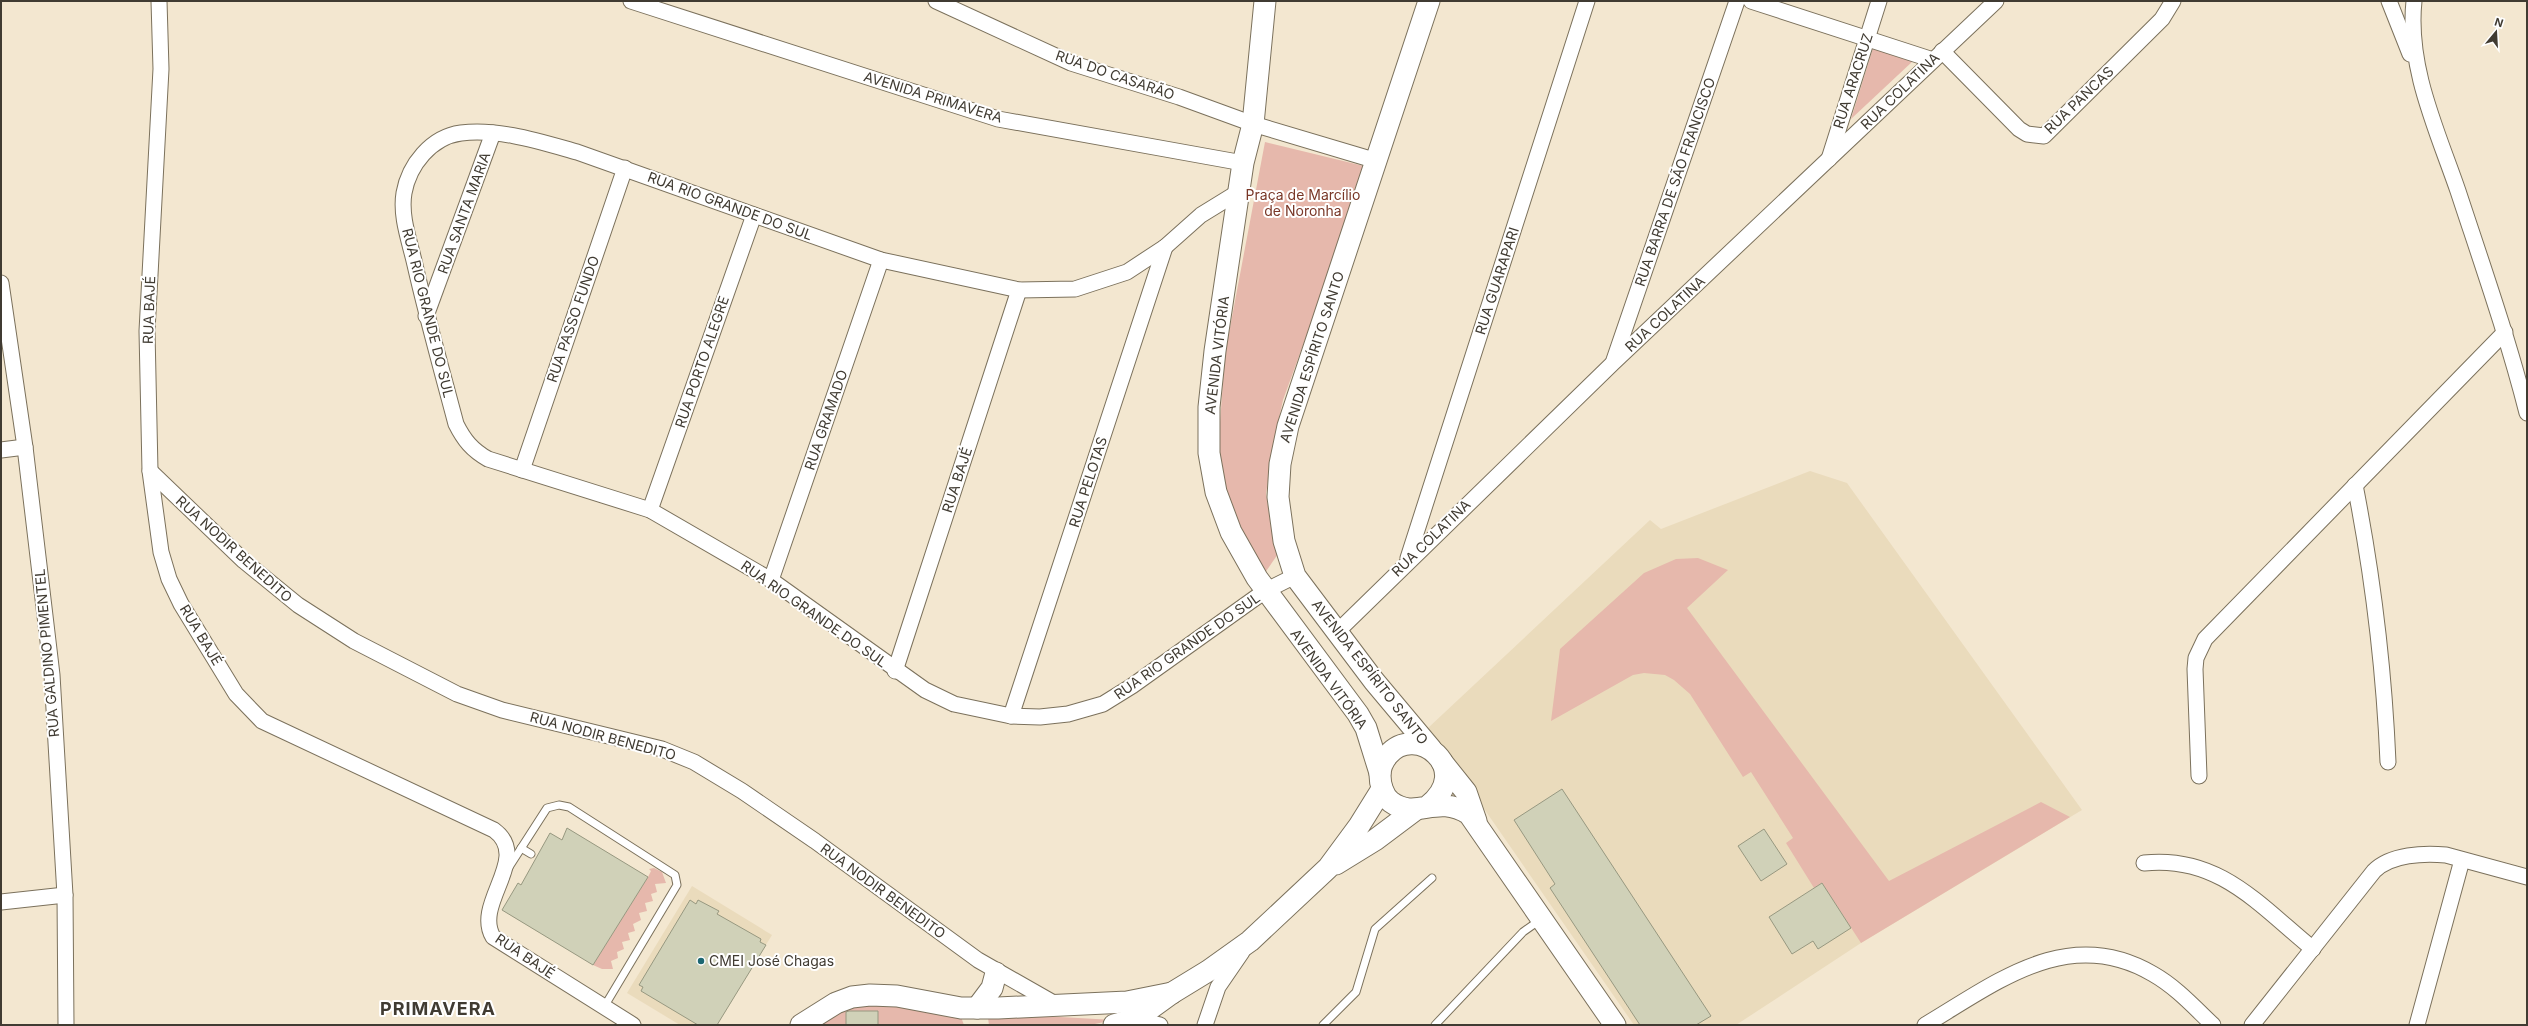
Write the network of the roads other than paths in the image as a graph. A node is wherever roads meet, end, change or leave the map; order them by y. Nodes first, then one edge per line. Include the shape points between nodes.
1 (159, 1) edge
2 (631, 1) edge
3 (936, 1) edge
4 (1265, 1) edge
5 (1429, 1) edge
6 (1587, 1) edge
7 (1737, 1) edge
8 (1750, 1) edge
9 (1879, 1) edge
10 (1996, 1) edge
11 (2173, 1) edge
12 (2389, 1) edge
13 (2414, 1) edge
14 (1866, 39) junction
15 (1937, 56) junction
16 (2418, 73) junction
17 (1253, 124) junction
18 (493, 134) junction
19 (1828, 160) junction
20 (1377, 161) junction
21 (1242, 163) junction
22 (625, 168) junction
23 (1240, 191) junction
24 (754, 215) junction
25 (1165, 248) junction
26 (881, 260) junction
27 (1, 283) edge
28 (1020, 290) junction
29 (426, 316) junction
30 (2505, 332) junction
31 (1612, 363) junction
32 (2527, 413) edge
33 (25, 447) junction
34 (1, 450) edge
35 (522, 470) junction
36 (150, 471) junction
37 (2355, 485) junction
38 (650, 510) junction
39 (1408, 561) junction
40 (1295, 576) junction
41 (771, 580) junction
42 (1261, 584) junction
43 (1338, 631) junction
44 (895, 671) junction
45 (1011, 716) junction
46 (1436, 755) junction
47 (2388, 762) dead end
48 (2199, 776) dead end
49 (1381, 781) junction
50 (1421, 808) junction
51 (1476, 821) junction
52 (521, 848) junction
53 (531, 854) dead end
54 (2462, 860) junction
55 (2144, 863) dead end
56 (1328, 868) junction
57 (504, 874) junction
58 (2527, 877) edge
59 (1432, 878) dead end
60 (65, 895) junction
61 (1, 902) edge
62 (1542, 919) junction
63 (1250, 941) junction
64 (2313, 949) junction
65 (996, 972) junction
66 (1172, 992) junction
67 (604, 1007) junction
68 (1060, 1007) junction
69 (970, 1013) edge
70 (1136, 1019) junction
71 (66, 1025) edge
72 (634, 1025) edge
73 (800, 1025) edge
74 (1114, 1025) edge
75 (1160, 1025) edge
76 (1205, 1025) edge
77 (1323, 1025) edge
78 (1435, 1025) edge
79 (1615, 1025) edge
80 (1925, 1025) edge
81 (2213, 1025) edge
82 (2252, 1025) edge
83 (2418, 1025) edge

1 - 36 street, RUA BAJÉ via 161,69 147,331
2 - 21 street, AVENIDA PRIMAVERA via 998,118
3 - 17 street, RUA DO CASARÃO via 1071,63 1179,97
4 - 17 street, AVENIDA VITÓRIA
5 - 20 street, AVENIDA ESPÍRITO SANTO
6 - 39 street, RUA GUARAPARI
7 - 31 street, RUA BARRA DE SÃO FRANCISCO
8 - 14 street
9 - 14 street, RUA ARACRUZ
10 - 15 street, RUA COLATINA
11 - 15 street, RUA PANCAS via 2162,19 2044,136 2036,136 2019,129
12 - 16 street
13 - 16 street via 2413,28
14 - 15 street
14 - 19 street, RUA ARACRUZ
15 - 19 street, RUA COLATINA
16 - 30 street
17 - 20 street
17 - 21 street, AVENIDA VITÓRIA
18 - 22 street, RUA RIO GRANDE DO SUL via 540,141
18 - 29 street, RUA SANTA MARIA
18 - 29 street, RUA RIO GRANDE DO SUL via 460,133 441,140 426,150 412,168 404,193 403,215
19 - 31 street, RUA COLATINA
20 - 40 street, AVENIDA ESPÍRITO SANTO via 1288,426 1280,464 1278,496 1284,541
21 - 23 street, AVENIDA VITÓRIA
22 - 24 street, RUA RIO GRANDE DO SUL
22 - 35 street, RUA PASSO FUNDO
23 - 25 street, RUA RIO GRANDE DO SUL via 1201,215
23 - 42 street, AVENIDA VITÓRIA via 1215,351 1209,408 1210,453 1216,492 1232,532
24 - 26 street, RUA RIO GRANDE DO SUL
24 - 38 street, RUA PORTO ALEGRE
25 - 28 street, RUA RIO GRANDE DO SUL via 1127,272 1075,289
25 - 45 street, RUA PELOTAS
26 - 28 street, RUA RIO GRANDE DO SUL
26 - 41 street, RUA GRAMADO
27 - 33 street, RUA GALDINO PIMENTEL
28 - 44 street, RUA BAJÉ
29 - 35 street, RUA RIO GRANDE DO SUL via 456,424 463,439 475,452 488,459
30 - 32 street
30 - 37 street
31 - 39 street, RUA COLATINA
33 - 34 street
33 - 60 street, RUA GALDINO PIMENTEL via 52,675
35 - 38 street, RUA RIO GRANDE DO SUL
36 - 57 street, RUA BAJÉ via 161,552 169,579 236,694 248,709 280,731 494,830 503,836 507,845
36 - 65 street, RUA NODIR BENEDITO via 244,561 298,605 354,640 457,694 502,710 662,750 694,762 742,791 814,841
37 - 47 street via 2376,602
37 - 48 street via 2200,647 2195,669
38 - 41 street, RUA RIO GRANDE DO SUL
39 - 43 street, RUA COLATINA
40 - 42 street
40 - 43 street, AVENIDA ESPÍRITO SANTO
41 - 44 street, RUA RIO GRANDE DO SUL
42 - 45 street, RUA RIO GRANDE DO SUL via 1132,686 1103,704 1068,714 1040,717
42 - 49 street, AVENIDA VITÓRIA via 1358,714 1366,728
43 - 46 street, AVENIDA ESPÍRITO SANTO via 1374,681
44 - 45 street, RUA RIO GRANDE DO SUL via 954,704
46 - 49 street via 1418,744 1404,745 1392,751 1383,762
46 - 50 street via 1446,772 1445,786 1439,798
46 - 51 street, AVENIDA ESPÍRITO SANTO via 1466,792
49 - 50 street via 1389,800 1401,808
49 - 56 street via 1359,826
50 - 51 street via 1452,806 1469,814
50 - 56 street
51 - 62 street
52 - 53 lane
52 - 57 lane
52 - 67 lane via 547,808 559,805 568,807 675,875 677,885
54 - 58 street
54 - 64 street via 2432,854 2384,863 2374,871
54 - 83 street
55 - 64 street via 2189,864 2219,875
56 - 63 street
57 - 67 street, RUA BAJÉ via 488,910 488,925 493,937
59 - 77 lane via 1375,929 1356,992
60 - 61 street
60 - 71 street, RUA GALDINO PIMENTEL
62 - 78 lane via 1523,932
62 - 79 street
63 - 66 street via 1208,971
63 - 76 street via 1218,987
64 - 82 street
65 - 68 street, RUA NODIR BENEDITO
65 - 69 street via 992,988
66 - 68 street via 1127,1002
66 - 70 street
67 - 72 street, RUA BAJÉ
68 - 69 street
69 - 73 street via 896,996 870,995 836,1004
70 - 74 street
70 - 75 street
80 - 81 street via 2018,970 2050,958 2083,955 2118,959 2152,974 2168,984

